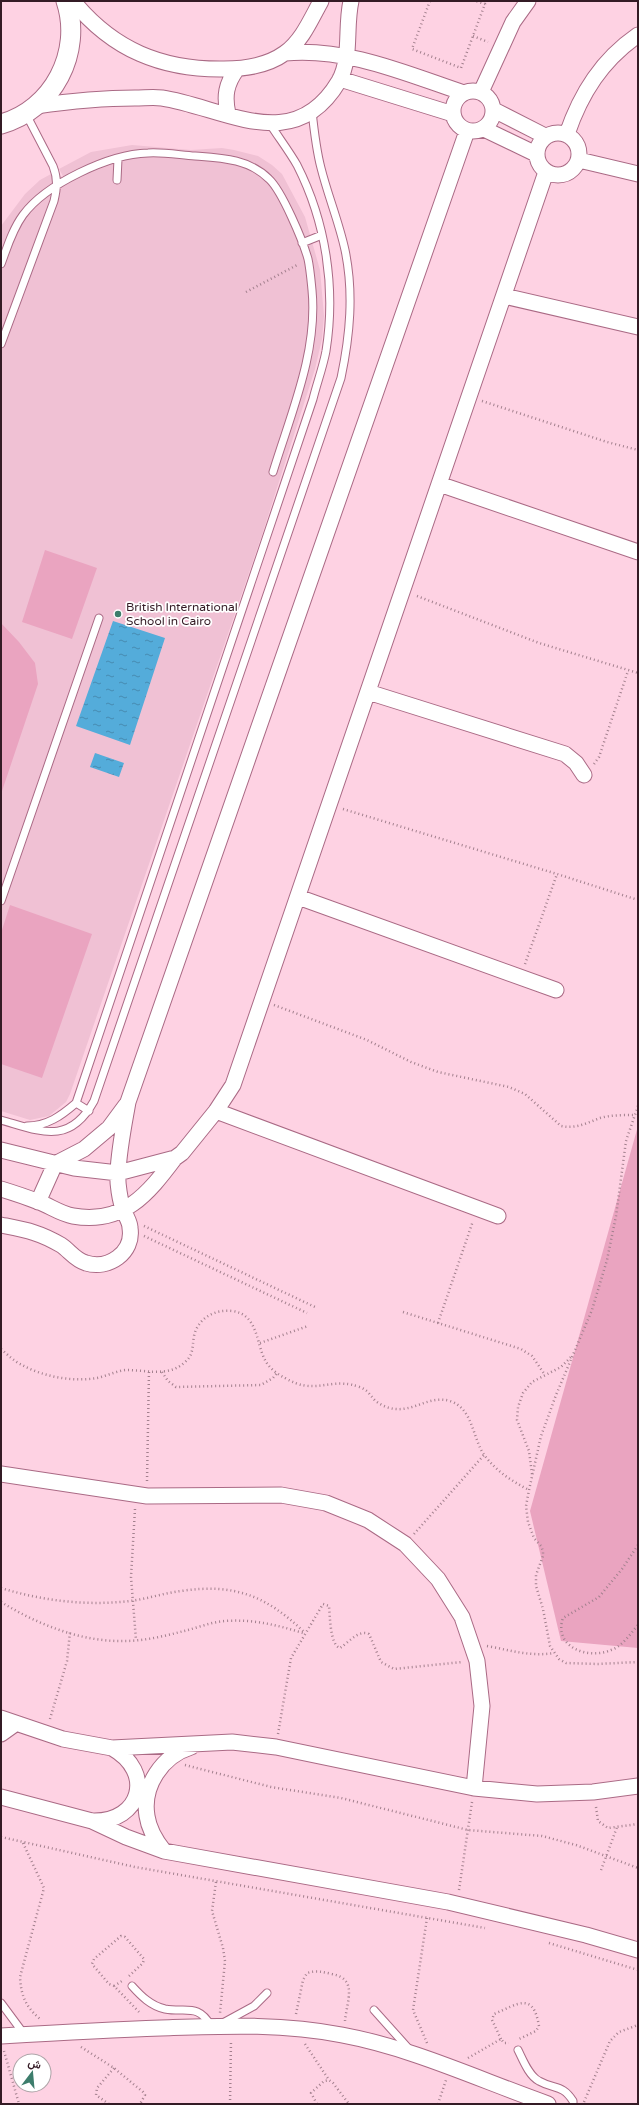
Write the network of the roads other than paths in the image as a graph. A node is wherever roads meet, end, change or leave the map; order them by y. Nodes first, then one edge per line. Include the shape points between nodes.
1 (66, 1) edge
2 (73, 1) edge
3 (321, 1) edge
4 (351, 1) edge
5 (528, 1) edge
6 (638, 35) edge
7 (632, 45) edge
8 (285, 53) junction
9 (347, 56) junction
10 (237, 69) junction
11 (402, 73) junction
12 (340, 79) junction
13 (481, 92) junction
14 (464, 93) junction
15 (393, 96) junction
16 (494, 110) junction
17 (312, 111) junction
18 (228, 114) junction
19 (453, 114) junction
20 (15, 120) edge
21 (270, 124) junction
22 (484, 129) junction
23 (467, 131) junction
24 (567, 134) junction
25 (546, 136) junction
26 (536, 154) junction
27 (118, 159) junction
28 (579, 160) junction
29 (546, 172) junction
30 (638, 174) edge
31 (117, 180) dead end
32 (58, 185) junction
33 (322, 235) junction
34 (302, 243) junction
35 (1, 264) edge
36 (504, 296) junction
37 (638, 327) edge
38 (1, 344) edge
39 (273, 472) dead end
40 (440, 484) junction
41 (638, 552) edge
42 (99, 618) dead end
43 (368, 692) junction
44 (582, 772) road end
45 (298, 896) junction
46 (1, 901) edge
47 (556, 990) dead end
48 (128, 1102) junction
49 (76, 1103) junction
50 (216, 1111) junction
51 (89, 1112) junction
52 (58, 1117) junction
53 (1, 1120) edge
54 (23, 1126) junction
55 (68, 1128) junction
56 (1, 1150) edge
57 (175, 1158) junction
58 (55, 1164) junction
59 (118, 1173) junction
60 (1, 1189) edge
61 (38, 1202) junction
62 (498, 1216) dead end
63 (127, 1219) junction
64 (1, 1225) edge
65 (1, 1474) edge
66 (1, 1718) edge
67 (15, 1724) junction
68 (1, 1734) edge
69 (199, 1744) junction
70 (112, 1748) junction
71 (638, 1786) edge
72 (474, 1788) junction
73 (142, 1795) junction
74 (1, 1797) edge
75 (92, 1821) junction
76 (164, 1851) junction
77 (638, 1950) edge
78 (132, 1986) dead end
79 (267, 1994) dead end
80 (1, 2003) edge
81 (374, 2010) dead end
82 (220, 2026) junction
83 (24, 2035) junction
84 (2, 2042) edge
85 (518, 2050) dead end
86 (418, 2056) junction
87 (548, 2104) edge
88 (573, 2104) edge

1 - 20 street via 71,33 68,56 59,78 46,97
2 - 10 street via 88,19 120,44 157,61 196,70
3 - 8 street via 301,37
4 - 9 street via 347,18
5 - 13 street via 513,22
6 - 7 street
7 - 24 street via 606,62 589,84 576,108
8 - 9 street via 316,52
8 - 10 street via 262,65
9 - 11 street
9 - 12 street
10 - 18 street via 226,90
11 - 14 street
11 - 15 street
12 - 15 street
12 - 17 street via 328,97
13 - 14 street
13 - 16 street via 490,100
14 - 19 street via 455,102
15 - 19 street
16 - 22 street via 492,121
16 - 25 street
17 - 21 street via 292,120
17 - 51 lane via 321,167 338,220 350,283 350,315 341,378
18 - 20 street via 162,98 94,98
18 - 21 street via 248,122
19 - 23 street via 458,125
20 - 32 lane via 53,166
21 - 33 lane via 296,165 316,209
22 - 23 street
22 - 26 street
23 - 48 street
24 - 25 street via 556,132
24 - 28 street via 576,142
25 - 26 street
26 - 29 street
27 - 31 lane
27 - 32 lane via 92,168
27 - 34 lane via 148,153 221,158 257,169 270,180 285,204
28 - 29 street via 566,174 552,175
28 - 30 street
29 - 36 street
32 - 35 lane via 37,200 23,215 12,234
32 - 38 lane
33 - 34 lane
33 - 49 lane via 327,256 330,304 326,352 313,398
34 - 39 lane via 308,259 314,326 306,365
36 - 37 street
36 - 40 street
40 - 41 street
40 - 43 street
42 - 46 lane
43 - 44 street via 565,754
43 - 45 street
45 - 47 street
45 - 50 street via 232,1085
48 - 58 street via 109,1128 84,1149
48 - 59 street
49 - 51 lane
49 - 52 lane
50 - 57 street
50 - 62 street
51 - 55 lane
52 - 54 lane via 42,1126
52 - 55 lane
53 - 54 lane
54 - 55 lane via 45,1132
56 - 58 street
57 - 59 street
57 - 63 street
58 - 59 street via 94,1172
58 - 61 street
59 - 63 street
60 - 61 street
61 - 63 street via 72,1216
63 - 64 street via 129,1242 123,1253 114,1262 100,1265 86,1263 73,1257 63,1247 38,1232
65 - 72 street via 141,1495 281,1495 326,1503 368,1520 405,1544 438,1579 462,1618 477,1660 482,1706
66 - 67 street
67 - 68 street
67 - 70 street via 46,1734
69 - 70 street
69 - 72 street via 232,1742 276,1747
69 - 73 street via 182,1750 166,1760
70 - 73 street via 125,1755 134,1766
71 - 72 street via 593,1792 537,1794
73 - 75 street via 120,1816 107,1821
73 - 76 street via 153,1835
74 - 75 street
75 - 76 street
76 - 77 street via 457,1904
78 - 82 lane via 146,2000 164,2009 196,2010
79 - 82 lane via 254,2006
80 - 83 lane
81 - 86 lane
82 - 83 street
82 - 86 street via 294,2028 342,2035
83 - 84 street
85 - 88 lane via 538,2081 566,2091
86 - 87 street

